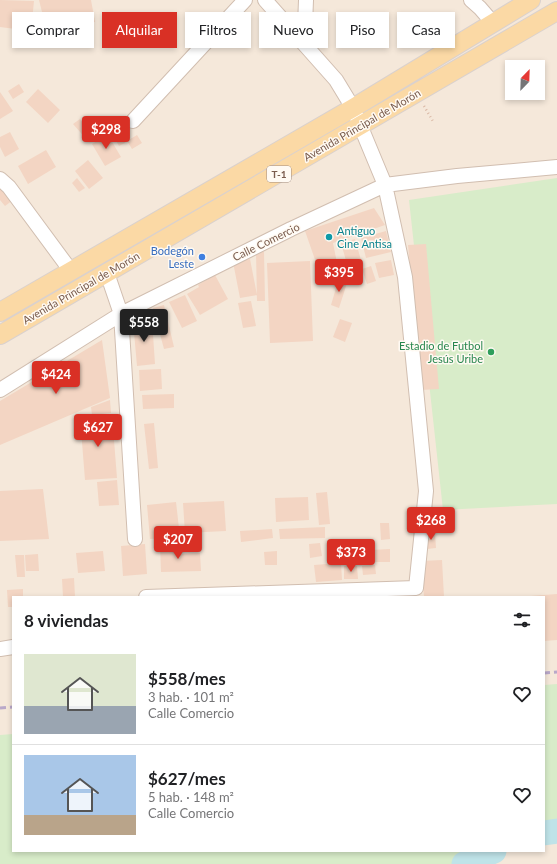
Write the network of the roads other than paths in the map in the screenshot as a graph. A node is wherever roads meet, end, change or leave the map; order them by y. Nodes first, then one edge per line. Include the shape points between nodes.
1 (245, 0) edge
2 (265, 0) edge
3 (306, 0) edge
4 (470, 0) edge
5 (531, 0) edge
6 (557, 11) edge
7 (276, 12) edge
8 (306, 12) edge
9 (493, 23) junction
10 (307, 48) edge
11 (353, 108) junction
12 (133, 121) dead end
13 (362, 126) junction
14 (557, 167) edge
15 (0, 179) edge
16 (385, 185) junction
17 (71, 271) junction
18 (107, 273) junction
19 (0, 312) edge
20 (120, 314) junction
21 (0, 335) edge
22 (0, 390) edge
23 (135, 538) dead end
24 (176, 596) edge
25 (12, 647) edge
26 (0, 649) edge

1 - 12 street
2 - 7 street
3 - 8 street
4 - 9 street
5 - 9 main road, Avenida Principal de Morón / T-1
6 - 13 main road, Avenida Principal de Morón / T-1
9 - 11 main road, Avenida Principal de Morón / T-1
10 - 11 street via 336,80
11 - 13 street
11 - 17 main road, Avenida Principal de Morón / T-1
13 - 16 street
13 - 18 main road, Avenida Principal de Morón / T-1
14 - 16 street, Calle Comercio
15 - 17 street via 9,187
16 - 20 street, Calle Comercio
16 - 24 street via 405,277 426,491 416,588
17 - 19 main road, Avenida Principal de Morón / T-1
18 - 20 street
18 - 21 main road, Avenida Principal de Morón / T-1
20 - 22 street, Calle Comercio
20 - 23 street
25 - 26 street

